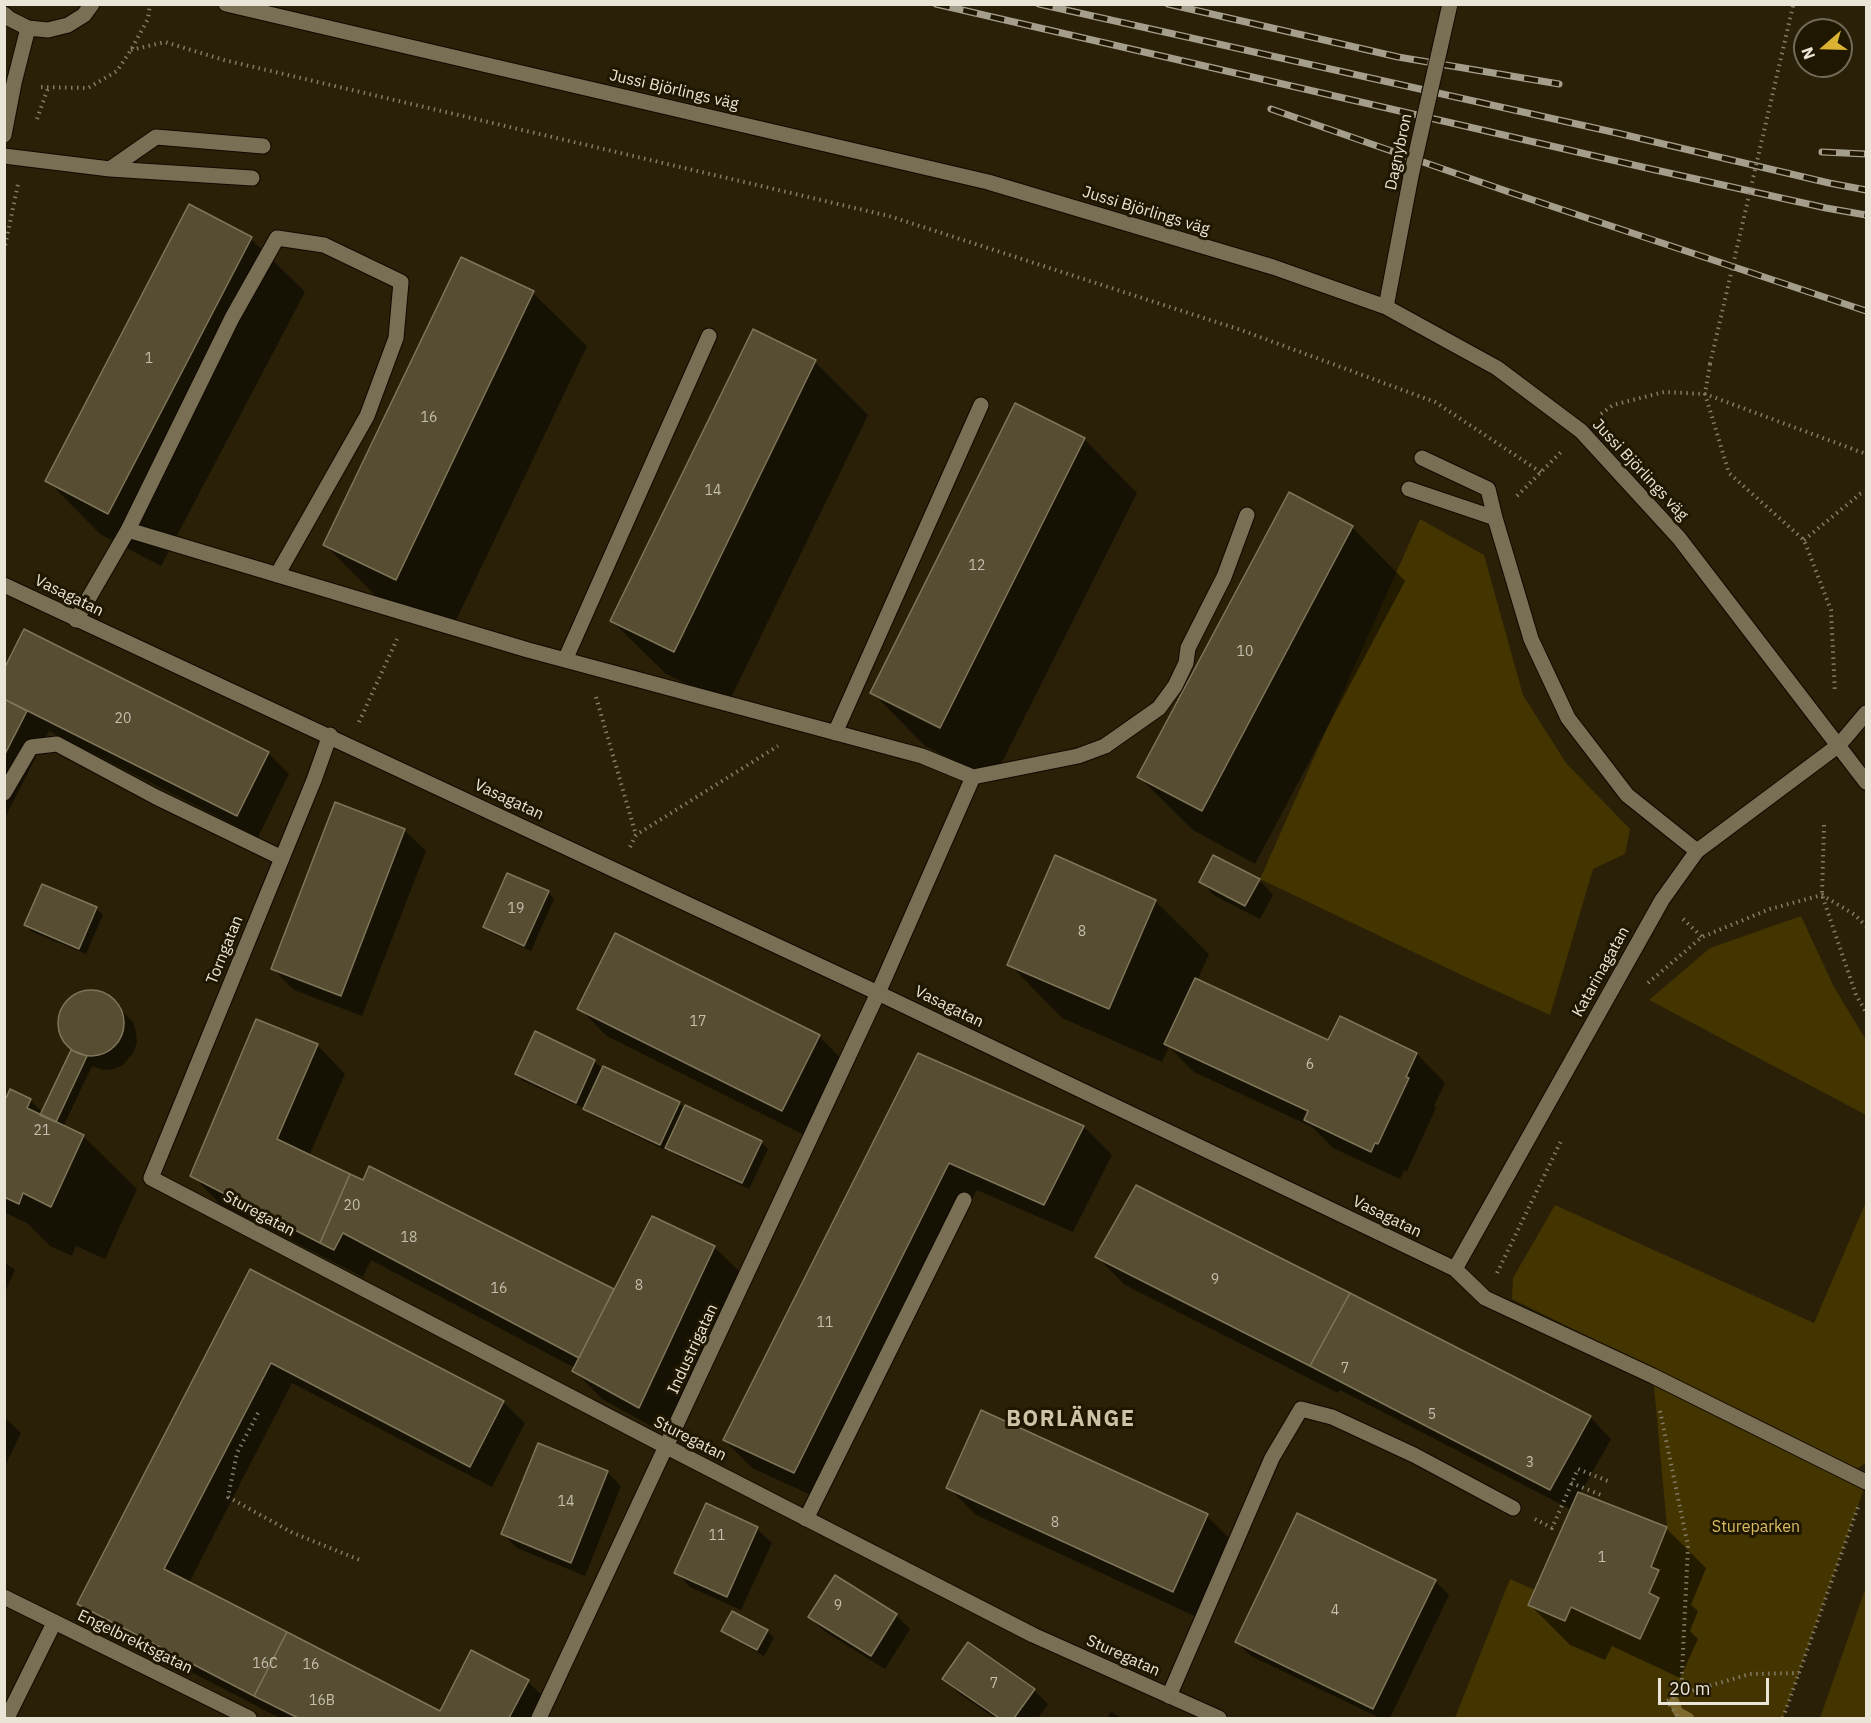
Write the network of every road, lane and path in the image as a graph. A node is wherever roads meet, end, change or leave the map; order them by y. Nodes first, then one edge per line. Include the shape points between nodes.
1 (92, 4) edge
2 (150, 4) edge
3 (226, 4) edge
4 (1450, 4) edge
5 (1793, 5) edge
6 (4, 14) edge
7 (28, 28) junction
8 (131, 50) junction
9 (14, 83) junction
10 (4, 135) edge
11 (263, 146) dead end
12 (4, 156) edge
13 (110, 169) junction
14 (252, 178) dead end
15 (1386, 307) junction
16 (709, 336) dead end
17 (1705, 394) junction
18 (981, 405) dead end
19 (1581, 431) junction
20 (1866, 454) edge
21 (1422, 458) dead end
22 (1410, 489) dead end
23 (1866, 492) edge
24 (1247, 515) dead end
25 (1495, 518) junction
26 (128, 530) junction
27 (1804, 540) junction
28 (277, 575) junction
29 (4, 585) edge
30 (409, 614) junction
31 (76, 620) junction
32 (565, 660) junction
33 (587, 666) junction
34 (1835, 693) dead end
35 (1866, 713) edge
36 (809, 726) junction
37 (835, 733) junction
38 (330, 735) junction
39 (349, 744) junction
40 (1839, 745) junction
41 (973, 777) junction
42 (1866, 782) edge
43 (4, 793) edge
44 (1824, 825) dead end
45 (1697, 851) junction
46 (282, 858) junction
47 (1822, 894) junction
48 (1866, 926) edge
49 (1646, 986) dead end
50 (878, 993) junction
51 (1866, 1012) edge
52 (1565, 1133) dead end
53 (151, 1178) joint
54 (964, 1200) dead end
55 (1455, 1269) junction
56 (1485, 1298) junction
57 (1653, 1376) junction
58 (258, 1413) dead end
59 (667, 1447) junction
60 (1610, 1482) dead end
61 (1866, 1482) edge
62 (1571, 1483) junction
63 (1604, 1496) dead end
64 (1859, 1506) dead end
65 (1513, 1508) joint
66 (806, 1519) junction
67 (360, 1560) dead end
68 (4, 1598) edge
69 (54, 1623) junction
70 (1799, 1673) junction
71 (1681, 1694) junction
72 (1169, 1696) junction
73 (7, 1719) edge
74 (249, 1719) edge
75 (539, 1719) edge
76 (1219, 1719) edge
77 (1679, 1719) edge
78 (1783, 1719) edge

1 - 7 street via 68,26
2 - 8 path via 148,19
3 - 15 street, Jussi Björlings väg via 988,182 1272,267
4 - 15 street, Dagnybron, bridge
5 - 17 path, bridge
6 - 7 street
7 - 9 street
8 - 9 path via 117,70 88,88
8 - 19 path via 165,42 224,60 889,216 1241,330 1435,402 1542,473
9 - 10 street
11 - 13 street via 156,137
12 - 13 street
13 - 14 street
15 - 19 street, Jussi Björlings väg via 1497,368
16 - 32 street
17 - 19 path via 1664,392 1612,405
17 - 20 path
17 - 27 path via 1729,473
18 - 37 street
19 - 40 street, Jussi Björlings väg via 1679,538
21 - 25 street via 1488,489
22 - 25 street
23 - 27 path
24 - 41 street via 1224,577 1188,648 1186,663 1159,708 1105,746 1078,756
25 - 45 street via 1531,639 1568,718 1627,795
26 - 28 street
26 - 28 street via 232,318 277,238 324,245 401,282 396,338 367,416
26 - 31 street
27 - 34 path via 1831,610
28 - 30 street
29 - 31 street, Vasagatan
30 - 32 street
30 - 39 path
31 - 38 street, Vasagatan
32 - 33 street
33 - 36 street
33 - 36 path via 636,835
35 - 40 street, Katarinagatan
36 - 37 street
37 - 41 street via 922,756
38 - 39 street, Vasagatan
38 - 46 street, Torngatan
39 - 50 street, Vasagatan
40 - 42 street, Jussi Björlings väg
40 - 45 street, Katarinagatan
41 - 50 street, Industrigatan
43 - 46 street via 31,747 57,744
44 - 47 path
45 - 55 street, Katarinagatan via 1662,900
46 - 53 street, Torngatan
47 - 48 path
47 - 49 path via 1770,909 1702,937
47 - 51 path via 1856,995
50 - 55 street, Vasagatan
50 - 59 street, Industrigatan
52 - 56 path
53 - 59 street, Sturegatan
54 - 66 street
55 - 56 street, Vasagatan
56 - 57 street, Vasagatan
57 - 61 street, Vasagatan
57 - 71 path via 1688,1546
58 - 67 path via 237,1453 228,1497 293,1533
59 - 66 street, Sturegatan
59 - 75 street, Industrigatan
60 - 62 path via 1578,1469
62 - 63 path
62 - 65 path via 1552,1528
64 - 70 path
65 - 72 street via 1414,1455 1332,1418 1300,1409 1272,1458
66 - 72 street, Sturegatan via 1033,1635
68 - 69 street, Engelbrektsgatan
69 - 73 street
69 - 74 street, Engelbrektsgatan
70 - 71 path via 1750,1674
70 - 78 path
71 - 77 path via 1667,1701
72 - 76 street, Sturegatan

